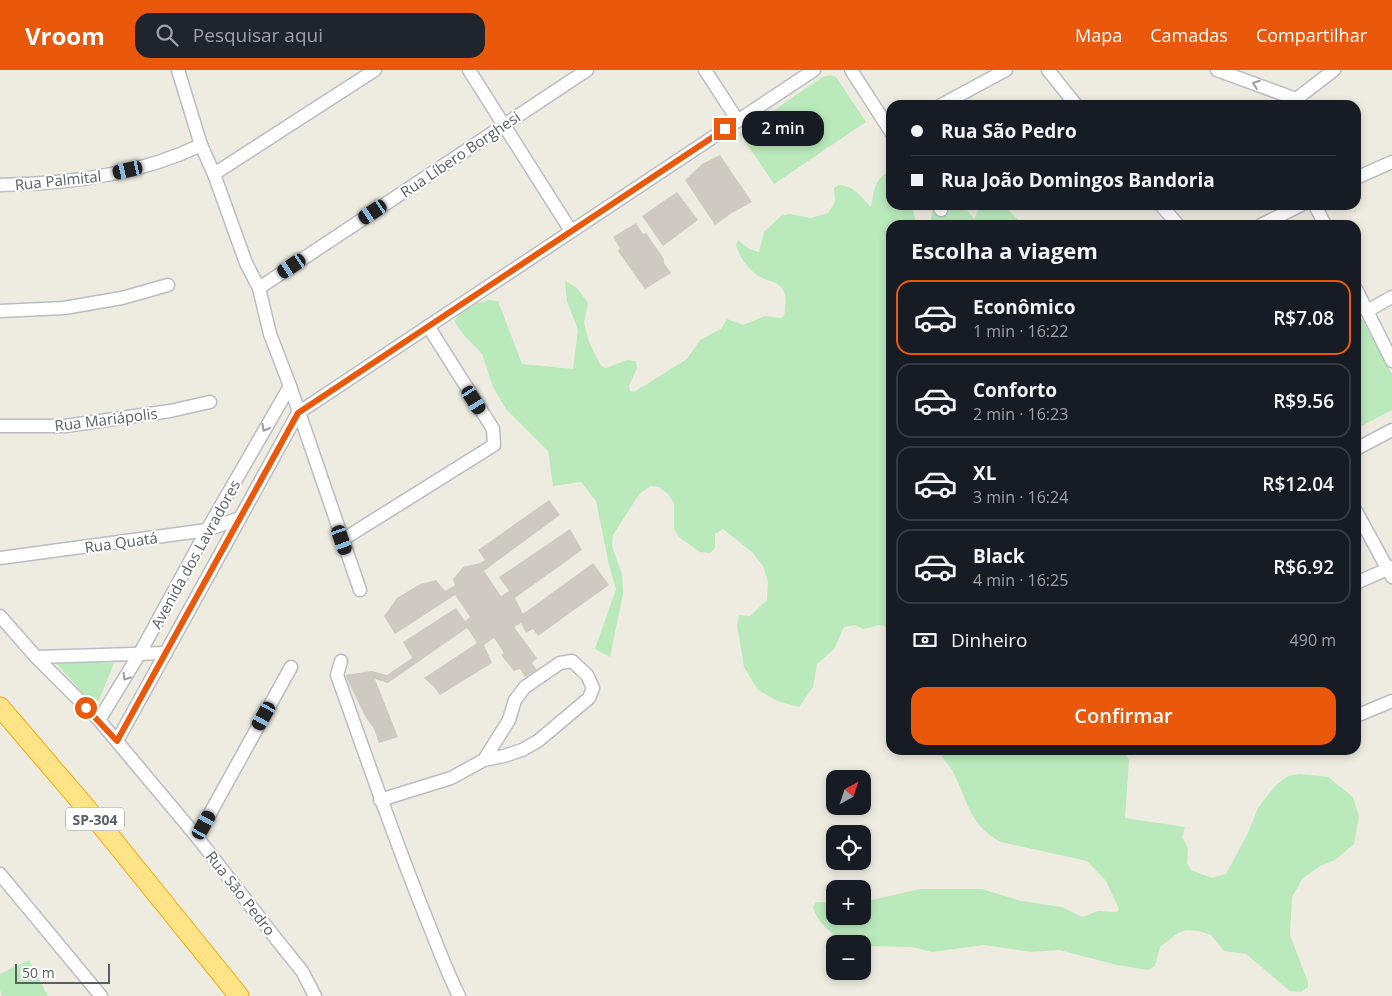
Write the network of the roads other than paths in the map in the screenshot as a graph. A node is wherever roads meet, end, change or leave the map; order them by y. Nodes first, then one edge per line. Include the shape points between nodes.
1 (178, 70) edge
2 (375, 70) edge
3 (469, 70) edge
4 (587, 70) edge
5 (705, 70) edge
6 (814, 70) edge
7 (851, 70) edge
8 (1006, 70) edge
9 (1048, 70) edge
10 (1217, 70) edge
11 (1334, 70) edge
12 (950, 100) edge
13 (1072, 100) edge
14 (1287, 100) edge
15 (1295, 100) edge
16 (738, 121) junction
17 (886, 124) edge
18 (503, 126) junction
19 (201, 145) junction
20 (1392, 162) edge
21 (214, 174) junction
22 (1361, 176) edge
23 (0, 185) edge
24 (1291, 210) edge
25 (1271, 220) edge
26 (571, 231) junction
27 (168, 285) dead end
28 (259, 288) junction
29 (1392, 298) edge
30 (1361, 299) edge
31 (0, 311) edge
32 (1367, 311) junction
33 (428, 326) junction
34 (1392, 362) edge
35 (290, 386) junction
36 (210, 402) dead end
37 (298, 413) junction
38 (0, 426) edge
39 (1392, 430) edge
40 (1361, 446) edge
41 (240, 518) junction
42 (1361, 520) edge
43 (207, 530) junction
44 (342, 540) junction
45 (0, 558) edge
46 (1391, 571) edge
47 (1361, 581) edge
48 (360, 590) dead end
49 (0, 616) edge
50 (140, 653) junction
51 (166, 653) junction
52 (36, 657) junction
53 (341, 661) dead end
54 (291, 667) dead end
55 (1392, 701) edge
56 (0, 708) edge
57 (1361, 714) edge
58 (99, 720) junction
59 (117, 741) junction
60 (484, 760) junction
61 (380, 800) junction
62 (197, 837) junction
63 (0, 874) edge
64 (188, 933) junction
65 (102, 996) edge
66 (223, 996) edge
67 (239, 996) edge
68 (315, 996) edge
69 (459, 996) edge

1 - 19 street
2 - 21 street
3 - 18 street
4 - 18 street, Rua Líbero Borghesi
5 - 16 street
6 - 16 street
7 - 17 street
8 - 12 street
9 - 13 street
14 -> 10 street
11 - 15 street
16 - 26 street
18 - 26 street
18 - 28 street, Rua Líbero Borghesi
19 - 21 street
19 - 23 street, Rua Palmital via 144,167 95,178
20 - 22 street
21 - 28 street via 246,263
24 - 25 street
26 - 33 street
27 - 31 street via 122,298 64,308
28 - 35 street via 270,334
29 - 32 street
30 - 32 street
32 - 34 street
33 - 37 street
33 - 44 street via 493,429 494,445
35 - 37 street
35 -> 43 street, Avenida dos Lavradores
36 - 38 street, Rua Mariápolis via 65,426
37 - 41 street, Avenida dos Lavradores
37 - 44 street
39 - 40 street
41 - 43 street, Rua Quatá
41 - 51 street, Avenida dos Lavradores
42 - 46 street
43 - 45 street, Rua Quatá
43 - 50 street, Avenida dos Lavradores
44 - 48 street
46 - 47 street
49 - 52 street, Rua São Pedro
50 - 51 street
50 - 52 street
50 -> 58 street, Avenida dos Lavradores
51 - 59 street, Avenida dos Lavradores
52 - 58 street, Rua São Pedro
53 - 61 street via 337,675
54 - 62 street
55 - 57 street
56 - 64 highway, SP-304
58 - 59 street, Rua São Pedro
59 - 62 street, Rua São Pedro
60 - 60 street via 522,750 538,741 589,698 592,688 587,675 572,662 560,663 525,687
60 - 61 street via 451,778
61 - 69 street
62 - 68 street, Rua São Pedro via 302,971
63 - 65 street
64 - 66 highway, SP-304
64 - 67 highway, SP-304

